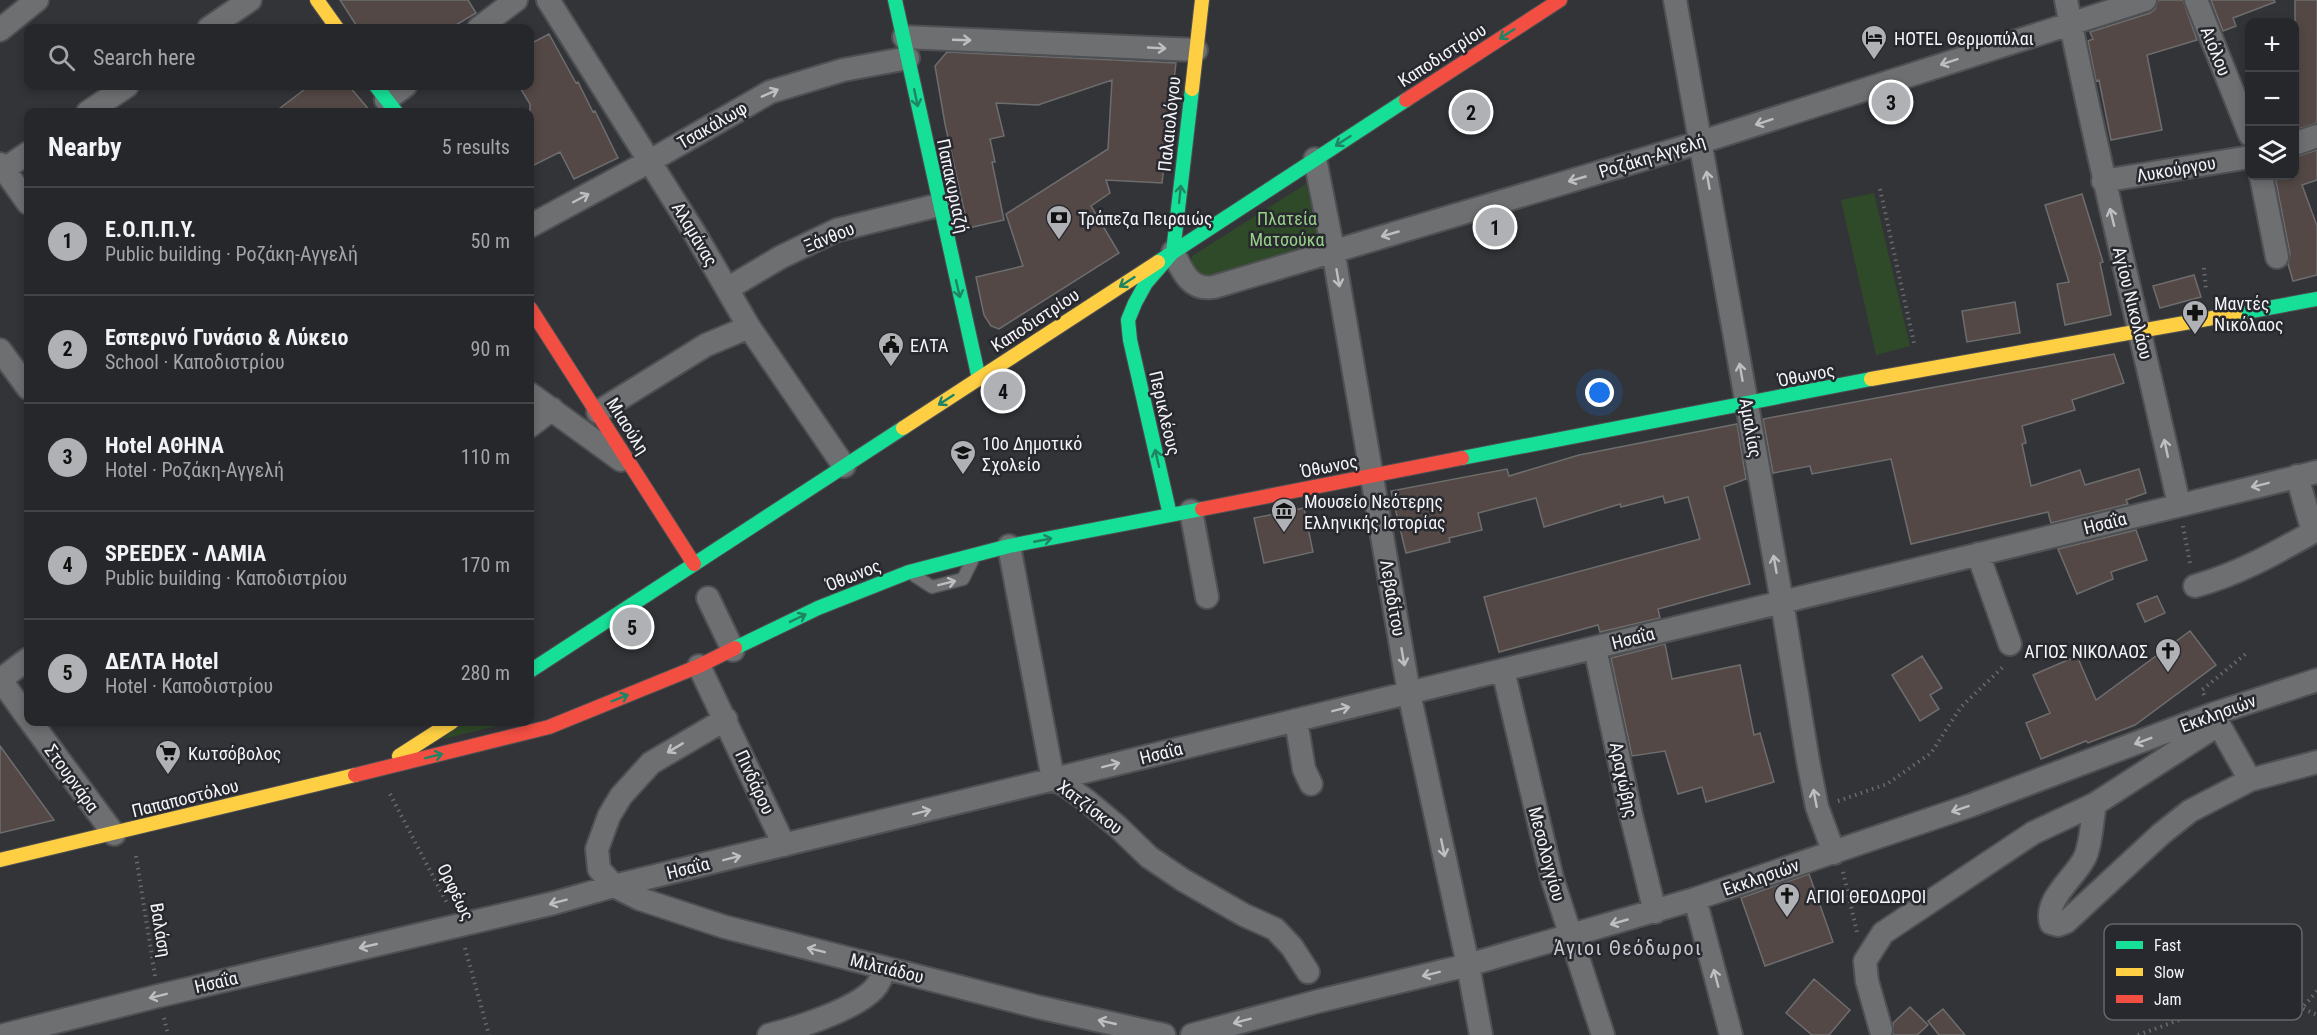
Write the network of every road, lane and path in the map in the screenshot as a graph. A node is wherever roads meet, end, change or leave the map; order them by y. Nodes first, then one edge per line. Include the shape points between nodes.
1 (38, 0) edge
2 (250, 0) edge
3 (317, 0) edge
4 (516, 0) edge
5 (548, 0) edge
6 (895, 0) edge
7 (1202, 0) edge
8 (1675, 0) edge
9 (2066, 0) edge
10 (2145, 0) edge
11 (2196, 0) edge
12 (1554, 1) edge
13 (2071, 23) junction
14 (215, 24) edge
15 (334, 24) edge
16 (484, 24) edge
17 (0, 30) edge
18 (906, 48) junction
19 (1196, 50) junction
20 (121, 90) edge
21 (399, 90) edge
22 (386, 99) edge
23 (94, 108) edge
24 (2246, 126) edge
25 (2317, 136) edge
26 (1701, 142) junction
27 (2299, 143) edge
28 (24, 155) edge
29 (2245, 158) edge
30 (1315, 159) junction
31 (650, 161) junction
32 (1, 169) edge
33 (2262, 180) edge
34 (2103, 181) junction
35 (1880, 189) dead end
36 (24, 198) edge
37 (939, 205) junction
38 (534, 224) edge
39 (1333, 250) junction
40 (1173, 252) junction
41 (2277, 257) dead end
42 (727, 289) junction
43 (2317, 299) edge
44 (1114, 309) junction
45 (534, 315) edge
46 (749, 327) junction
47 (2140, 330) junction
48 (0, 350) edge
49 (1920, 370) junction
50 (978, 378) junction
51 (24, 383) edge
52 (534, 397) edge
53 (1747, 405) junction
54 (552, 409) junction
55 (598, 412) junction
56 (534, 423) edge
57 (844, 466) junction
58 (633, 469) junction
59 (2307, 474) edge
60 (1372, 477) junction
61 (2179, 505) junction
62 (1180, 513) junction
63 (1009, 546) junction
64 (1978, 554) junction
65 (975, 555) junction
66 (694, 564) junction
67 (909, 572) junction
68 (2195, 586) joint
69 (1207, 597) dead end
70 (708, 598) dead end
71 (1782, 602) junction
72 (1595, 648) junction
73 (734, 650) junction
74 (2248, 652) dead end
75 (2009, 653) joint
76 (24, 662) edge
77 (699, 666) junction
78 (534, 668) edge
79 (1503, 670) junction
80 (0, 680) edge
81 (2317, 680) edge
82 (1409, 693) junction
83 (24, 712) edge
84 (726, 719) junction
85 (2216, 719) junction
86 (1296, 720) junction
87 (35, 726) edge
88 (504, 726) edge
89 (422, 729) edge
90 (517, 736) junction
91 (2317, 762) edge
92 (378, 770) junction
93 (1053, 779) junction
94 (2250, 780) junction
95 (1311, 784) dead end
96 (2095, 804) junction
97 (1817, 807) junction
98 (123, 831) junction
99 (784, 845) junction
100 (1842, 851) junction
101 (0, 860) edge
102 (614, 886) junction
103 (1695, 900) junction
104 (1655, 912) junction
105 (459, 925) junction
106 (1570, 936) junction
107 (1865, 961) junction
108 (1468, 965) junction
109 (884, 968) junction
110 (1308, 972) dead end
111 (2317, 991) edge
112 (158, 996) junction
113 (2302, 1008) joint
114 (2317, 1015) edge
115 (2179, 1020) edge
116 (1881, 1030) dead end
117 (784, 1034) edge
118 (4, 1035) edge
119 (168, 1035) edge
120 (489, 1035) edge
121 (1164, 1035) edge
122 (1192, 1035) edge
123 (1480, 1035) edge
124 (1603, 1035) edge
125 (1731, 1035) edge
126 (2138, 1035) edge

1 - 17 street
2 - 14 street
3 - 15 main road
4 - 16 street
5 - 31 street, Αλαμάνας
6 - 18 main road, Παπακυριαζή
7 - 19 main road, Παλαιολόγου
8 - 26 street, Αμαλίας
9 - 13 street, Αγίου Νικολάου
10 - 13 street, Ροζάκη-Αγγελή
11 - 24 street, Αιόλου
12 -> 30 main road, Καποδιστρίου
13 -> 26 street, Ροζάκη-Αγγελή
13 - 34 street, Αγίου Νικολάου
18 -> 19 street, Τσακάλωφ
31 -> 18 street, Τσακάλωφ via 770,92
18 -> 37 main road, Παπακυριαζή
40 -> 19 main road, Παλαιολόγου
20 - 23 street
21 - 22 street
25 - 27 street
26 -> 39 street, Ροζάκη-Αγγελή
53 -> 26 street, Αμαλίας
28 - 32 street
29 - 34 street, Λυκούργου
30 - 39 street, Λεβαδίτου
30 - 40 main road, Καποδιστρίου
38 -> 31 street, Τσακάλωφ
31 - 42 street, Αλαμάνας
32 - 36 street
33 - 41 street
47 -> 34 street, Αγίου Νικολάου
35 - 49 path
37 - 42 street, Ξάνθου via 837,230
37 -> 50 main road, Παπακυριαζή
39 - 40 street, Ροζάκη-Αγγελή via 1207,288 1189,281
39 -> 60 street, Λεβαδίτου
40 -> 44 main road, Καποδιστρίου
40 - 44 main road via 1146,283
42 - 46 street, Αλαμάνας
43 - 47 main road, Όθωνος
44 - 50 main road, Καποδιστρίου
62 -> 44 main road, Περικλέους via 1130,340
45 - 55 main road, Μιαούλη
46 - 55 street via 706,345
46 - 57 street, Αλαμάνας
47 - 49 main road, Όθωνος
61 -> 47 street, Αγίου Νικολάου
48 - 51 street
49 - 53 main road, Όθωνος
50 -> 57 main road, Καποδιστρίου
52 - 54 street
53 - 60 main road, Όθωνος
71 -> 53 street, Αμαλίας
54 - 56 street
54 - 58 street
55 - 58 main road, Μιαούλη
57 - 66 main road, Καποδιστρίου
58 - 66 main road, Μιαούλη
59 -> 61 street, Ησαΐα
59 - 68 street via 2313,532 2264,560
60 - 62 main road, Όθωνος
60 -> 82 street, Λεβαδίτου
61 - 64 street, Ησαΐα
61 - 68 path
63 -> 62 main road, Όθωνος
62 - 69 street
63 - 65 main road, Όθωνος
63 - 93 street, Χατζίσκου
64 - 71 street, Ησαΐα
64 - 75 street
65 - 67 main road, Όθωνος
67 -> 65 lane via 932,587 963,579
66 - 78 main road, Καποδιστρίου
73 -> 67 main road, Όθωνος via 818,608
70 - 73 street
71 - 72 street, Ησαΐα
97 -> 71 street, Αμαλίας
72 - 79 street, Ησαΐα
72 - 104 street, Αραχώβης
73 - 77 main road, Όθωνος
74 - 85 path via 2202,690
75 - 97 path via 1960,707 1931,753 1887,784
76 - 80 street
77 - 84 street, Πινδάρου
90 -> 77 main road, Όθωνος via 549,727
79 - 82 street, Ησαΐα
79 - 106 street, Μεσολογγίου via 1552,878
80 - 83 street, Στουρνάρα
81 - 85 street, Εκκλησιών
86 -> 82 street, Ησαΐα
82 -> 108 street, Λεβαδίτου
84 - 99 street, Πινδάρου
84 -> 102 street via 651,763 621,796 597,849 599,869
85 - 94 street
85 - 96 street
85 -> 100 street, Εκκλησιών
93 -> 86 street, Ησαΐα
86 - 95 street via 1304,769
87 - 98 street, Στουρνάρα
88 - 90 main road
89 - 92 main road
92 -> 90 main road, Όθωνος
91 - 94 street
92 - 98 main road, Παπαποστόλου
92 - 105 path, Ορφέως
99 -> 93 street, Ησαΐα
93 - 110 street, Χατζίσκου via 1087,801 1149,856 1226,906 1275,928
94 - 96 street via 2190,811 2066,922 2051,923 2048,915 2055,900 2086,857
96 - 107 street via 2033,833 1943,891 1883,933
97 - 100 street, Αμαλίας
98 - 101 main road, Παπαποστόλου
98 - 112 path, Βαλάση
102 -> 99 street, Ησαΐα
100 - 103 street, Εκκλησιών
100 - 107 path via 1842,868
102 -> 105 street, Ησαΐα
109 -> 102 street, Μιλτιάδου via 725,927 640,899
103 - 104 street, Εκκλησιών
125 -> 103 street
104 -> 106 street, Εκκλησιών
105 -> 112 street, Ησαΐα
105 - 120 path, Ορφέως
106 - 108 street, Εκκλησιών
106 - 124 street, Μεσολογγίου
107 - 116 street
108 -> 122 street, Εκκλησιών
108 - 123 street, Λεβαδίτου
109 - 117 street via 876,986 861,999
121 -> 109 street, Μιλτιάδου
111 - 113 path
112 -> 118 street, Ησαΐα
112 - 119 path, Βαλάση
113 - 114 path
115 - 126 path

